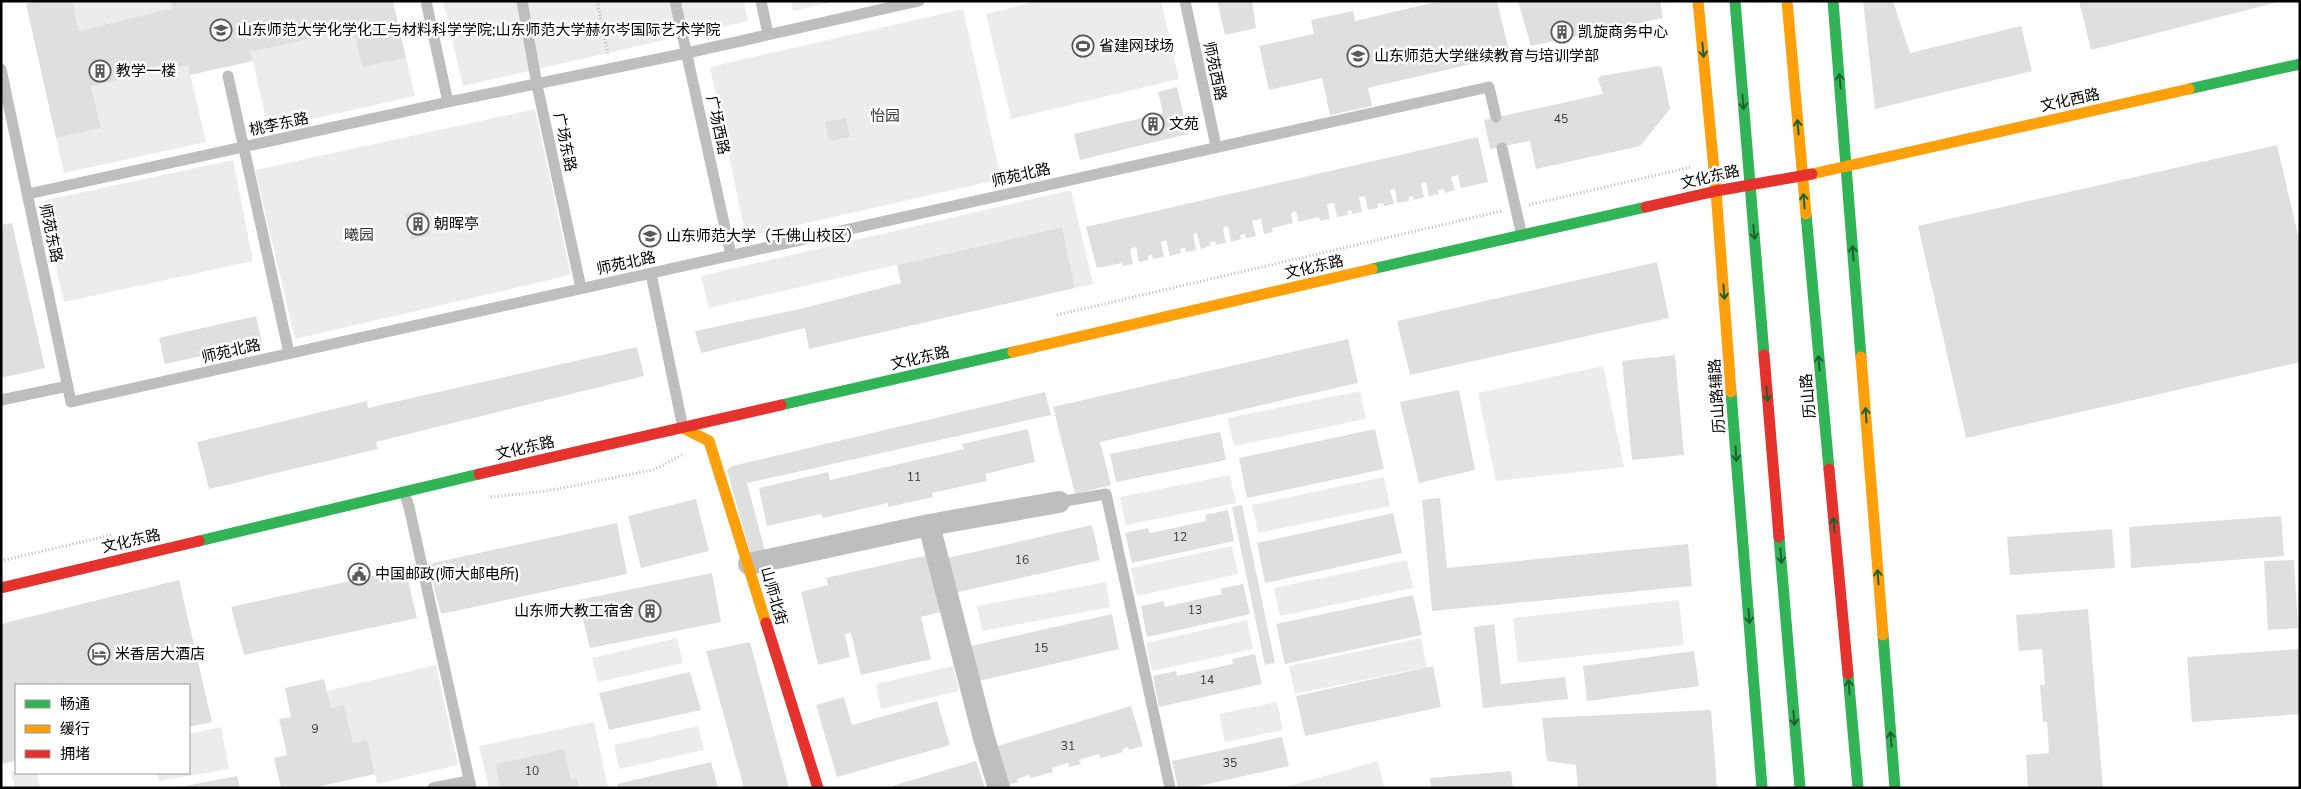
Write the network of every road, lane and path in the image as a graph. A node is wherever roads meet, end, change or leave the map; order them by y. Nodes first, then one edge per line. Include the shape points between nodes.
1 (426, 1) edge
2 (522, 1) edge
3 (597, 1) edge
4 (675, 1) edge
5 (762, 1) edge
6 (919, 1) edge
7 (1185, 1) edge
8 (1698, 1) edge
9 (1735, 1) edge
10 (1787, 1) edge
11 (1833, 1) edge
12 (768, 34) junction
13 (687, 53) junction
14 (2300, 64) edge
15 (1, 69) edge
16 (610, 69) junction
17 (228, 76) dead end
18 (537, 85) junction
19 (448, 102) junction
20 (1496, 117) dead end
21 (1216, 146) junction
22 (245, 147) junction
23 (1502, 148) dead end
24 (1847, 164) junction
25 (1802, 176) junction
26 (1750, 184) junction
27 (1716, 191) junction
28 (28, 194) junction
29 (1522, 236) junction
30 (731, 255) junction
31 (651, 274) junction
32 (581, 288) junction
33 (290, 354) junction
34 (68, 386) junction
35 (1, 400) edge
36 (71, 402) joint
37 (683, 428) junction
38 (404, 492) junction
39 (1059, 502) joint
40 (930, 525) junction
41 (749, 564) junction
42 (1, 588) edge
43 (470, 784) edge
44 (433, 788) edge
45 (818, 788) edge
46 (999, 788) edge
47 (1170, 788) edge
48 (1762, 788) edge
49 (1800, 788) edge
50 (1858, 788) edge
51 (1895, 788) edge

1 - 19 lane
2 - 18 lane, 广场东路
3 - 16 path
4 - 13 lane, 广场西路
5 - 12 lane
6 - 12 lane, 桃李东路
7 - 21 lane, 师苑西路
8 -> 27 main road, 历山路辅路
9 -> 26 main road
25 -> 10 main road, 历山路
24 -> 11 main road
12 - 13 lane, 桃李东路
13 - 16 lane, 桃李东路
13 - 30 lane, 广场西路
14 - 24 main road, 文化西路
15 - 28 lane, 师苑东路
16 - 18 lane, 桃李东路
17 - 22 lane
18 - 19 lane, 桃李东路
18 - 32 lane, 广场东路
19 - 22 lane, 桃李东路
20 - 21 lane, 师苑北路 via 1489,87
21 - 30 lane, 师苑北路
22 - 28 lane, 桃李东路
22 - 33 lane
23 - 29 lane
24 - 25 main road, 文化东路
51 -> 24 main road
25 - 26 main road, 文化东路
50 -> 25 main road, 历山路
26 - 27 main road, 文化东路
26 -> 49 main road
27 - 29 main road, 文化东路
27 -> 48 main road, 历山路辅路
28 - 34 lane, 师苑东路
29 - 37 main road, 文化东路
30 - 31 lane, 师苑北路
31 - 32 lane, 师苑北路
31 - 37 lane
32 - 33 lane, 师苑北路
33 - 36 lane, 师苑北路
34 - 35 lane
34 - 36 lane, 师苑东路
37 - 38 main road, 文化东路
37 - 41 main road, 山师北街 via 709,441
38 - 42 main road, 文化东路
38 - 43 lane
39 - 40 street
39 - 47 lane via 1106,494
40 - 41 street
40 - 46 street
41 - 45 main road, 山师北街
43 - 44 lane

